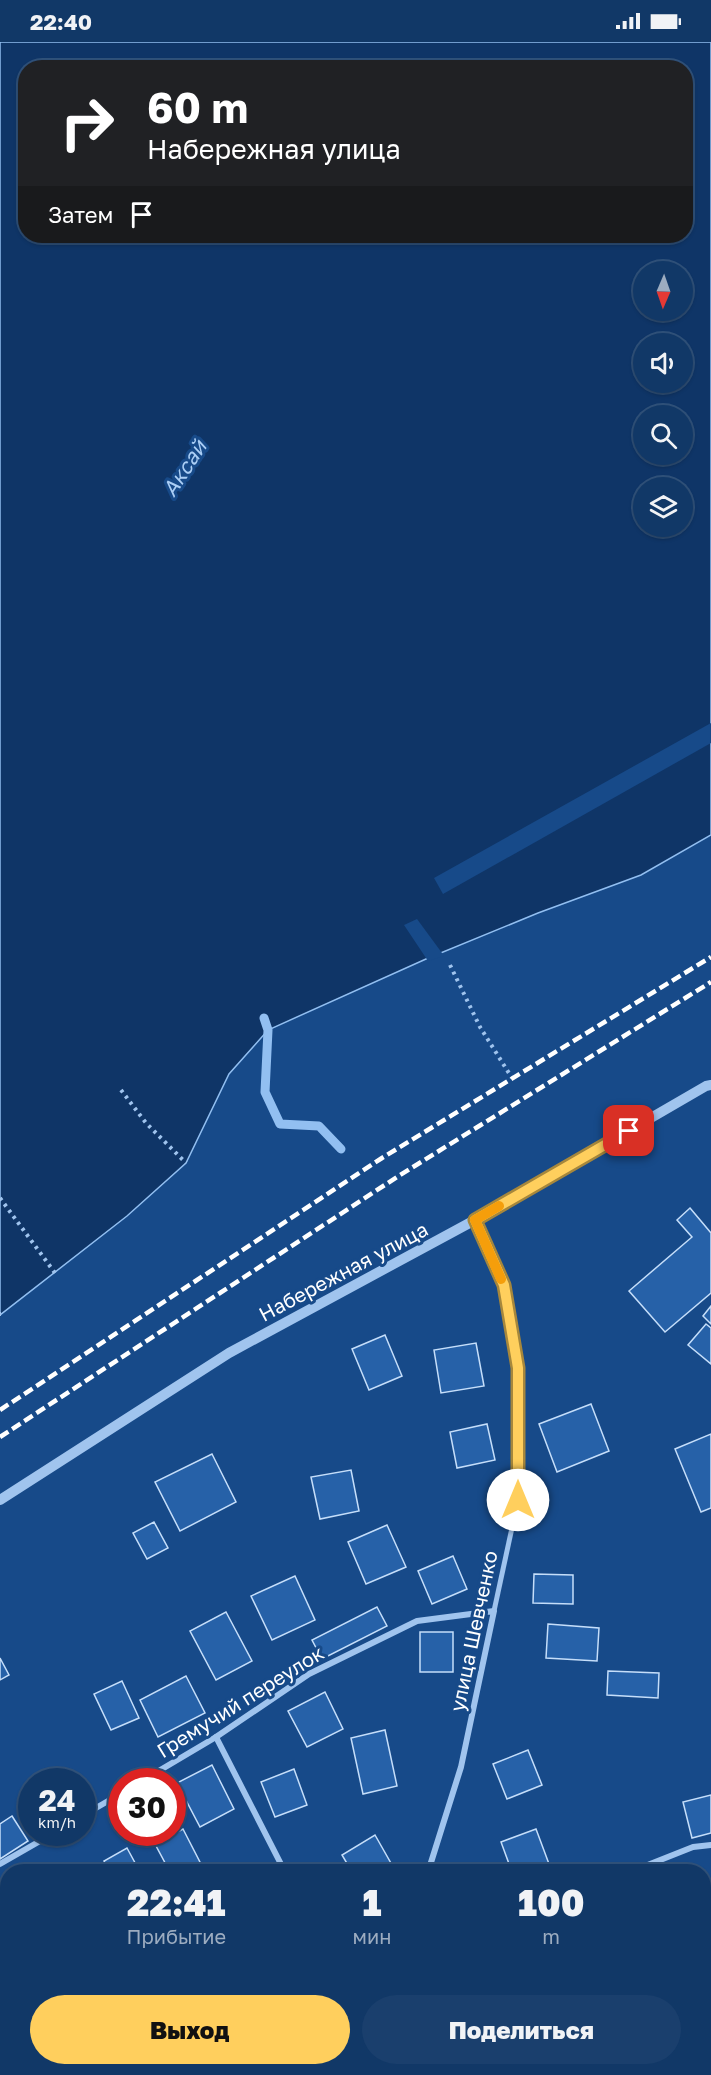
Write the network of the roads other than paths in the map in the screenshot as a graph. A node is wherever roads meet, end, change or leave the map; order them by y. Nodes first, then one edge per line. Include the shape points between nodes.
1 (711, 1085) edge
2 (475, 1220) junction
3 (0, 1500) edge
4 (518, 1500) joint
5 (494, 1611) junction
6 (216, 1737) junction
7 (164, 1768) edge
8 (711, 1845) edge
9 (31, 1846) edge
10 (0, 1864) edge
11 (281, 1864) edge
12 (431, 1864) edge
13 (650, 1864) edge

1 - 2 street, Набережная улица
2 - 3 street, Набережная улица via 229,1353
2 - 4 street, улица Шевченко via 504,1285 518,1368
4 - 5 street, улица Шевченко
5 - 6 street, Гремучий переулок via 417,1621 309,1674
5 - 12 street, улица Шевченко via 461,1767
6 - 7 street, Гремучий переулок
6 - 11 street
8 - 13 street via 693,1847
9 - 10 street

